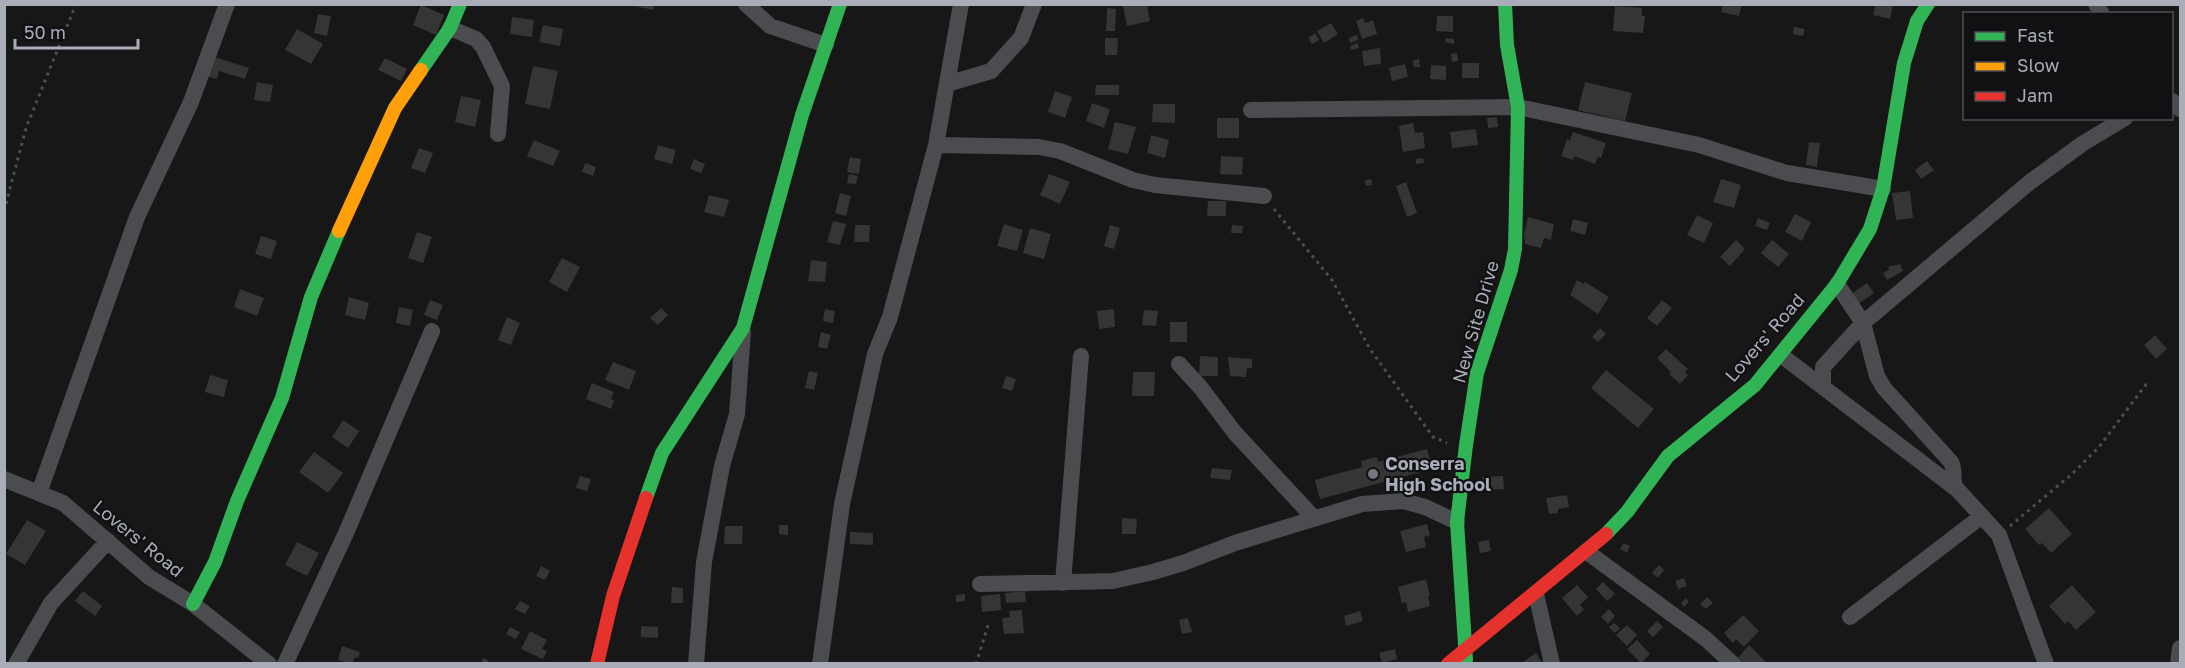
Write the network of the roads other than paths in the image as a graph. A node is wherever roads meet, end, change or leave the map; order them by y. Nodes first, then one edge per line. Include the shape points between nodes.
1 (227, 4) edge
2 (460, 4) edge
3 (746, 4) edge
4 (840, 4) edge
5 (961, 4) edge
6 (1034, 4) edge
7 (1506, 4) edge
8 (1928, 4) edge
9 (450, 28) junction
10 (826, 45) junction
11 (947, 84) junction
12 (1518, 107) junction
13 (1251, 110) dead end
14 (2122, 120) edge
15 (498, 134) dead end
16 (936, 145) junction
17 (1883, 189) junction
18 (1264, 196) road end
19 (1837, 284) junction
20 (1863, 323) junction
21 (743, 328) junction
22 (432, 331) dead end
23 (1781, 355) junction
24 (1081, 356) dead end
25 (1179, 364) dead end
26 (1823, 387) junction
27 (4, 479) edge
28 (39, 493) junction
29 (1960, 493) junction
30 (1982, 516) junction
31 (1314, 518) junction
32 (1457, 522) junction
33 (108, 541) junction
34 (1587, 552) junction
35 (1063, 583) junction
36 (980, 584) dead end
37 (1536, 594) junction
38 (193, 604) junction
39 (1850, 617) dead end
40 (2181, 648) edge
41 (1466, 656) edge
42 (16, 663) edge
43 (269, 663) edge
44 (285, 663) edge
45 (597, 663) edge
46 (696, 663) edge
47 (820, 663) edge
48 (1448, 663) edge
49 (1552, 663) edge
50 (1733, 663) edge
51 (2046, 663) edge
52 (2178, 663) edge

1 - 28 street via 191,102 137,217
2 - 9 street
3 - 10 street via 770,26
4 - 10 street
5 - 11 street
6 - 11 street via 1021,38 991,71
7 - 12 street, New Site Drive via 1507,45
8 - 17 street, Lovers' Road via 1917,21 1904,63
9 - 15 street via 476,39 502,86
9 - 38 street via 395,108 362,178 311,297 282,398 215,562
10 - 21 street via 802,115
11 - 16 street
12 - 13 street
12 - 17 street via 1698,145 1787,173
12 - 32 street, New Site Drive via 1515,249 1477,373
14 - 20 street via 2030,182
16 - 18 street via 1039,147 1060,151 1132,180
16 - 47 street via 890,317 876,354 842,504
17 - 19 street, Lovers' Road via 1870,230
19 - 20 street
19 - 23 street, Lovers' Road
20 - 26 street via 1823,367
20 - 29 street via 1877,376 1951,462 1953,481
21 - 45 street via 662,453 613,596
21 - 46 street via 737,414 722,466 704,562
22 - 44 street via 346,533
23 - 26 street
23 - 34 street, Lovers' Road via 1755,384 1668,456 1627,512
24 - 35 street
25 - 31 street via 1235,434
26 - 29 street
27 - 28 street, Lovers' Road
28 - 33 street, Lovers' Road via 63,503
29 - 30 street
30 - 39 street
30 - 51 street via 1999,535
31 - 32 street via 1362,504 1403,501
31 - 35 street via 1153,572 1113,581
32 - 41 street, New Site Drive
33 - 38 street, Lovers' Road via 149,577
33 - 42 street via 51,603
34 - 37 street, Lovers' Road
34 - 50 street
35 - 36 street
37 - 41 street, Lovers' Road
37 - 49 street
38 - 43 street, Lovers' Road
40 - 52 street
41 - 48 street, Lovers' Road

